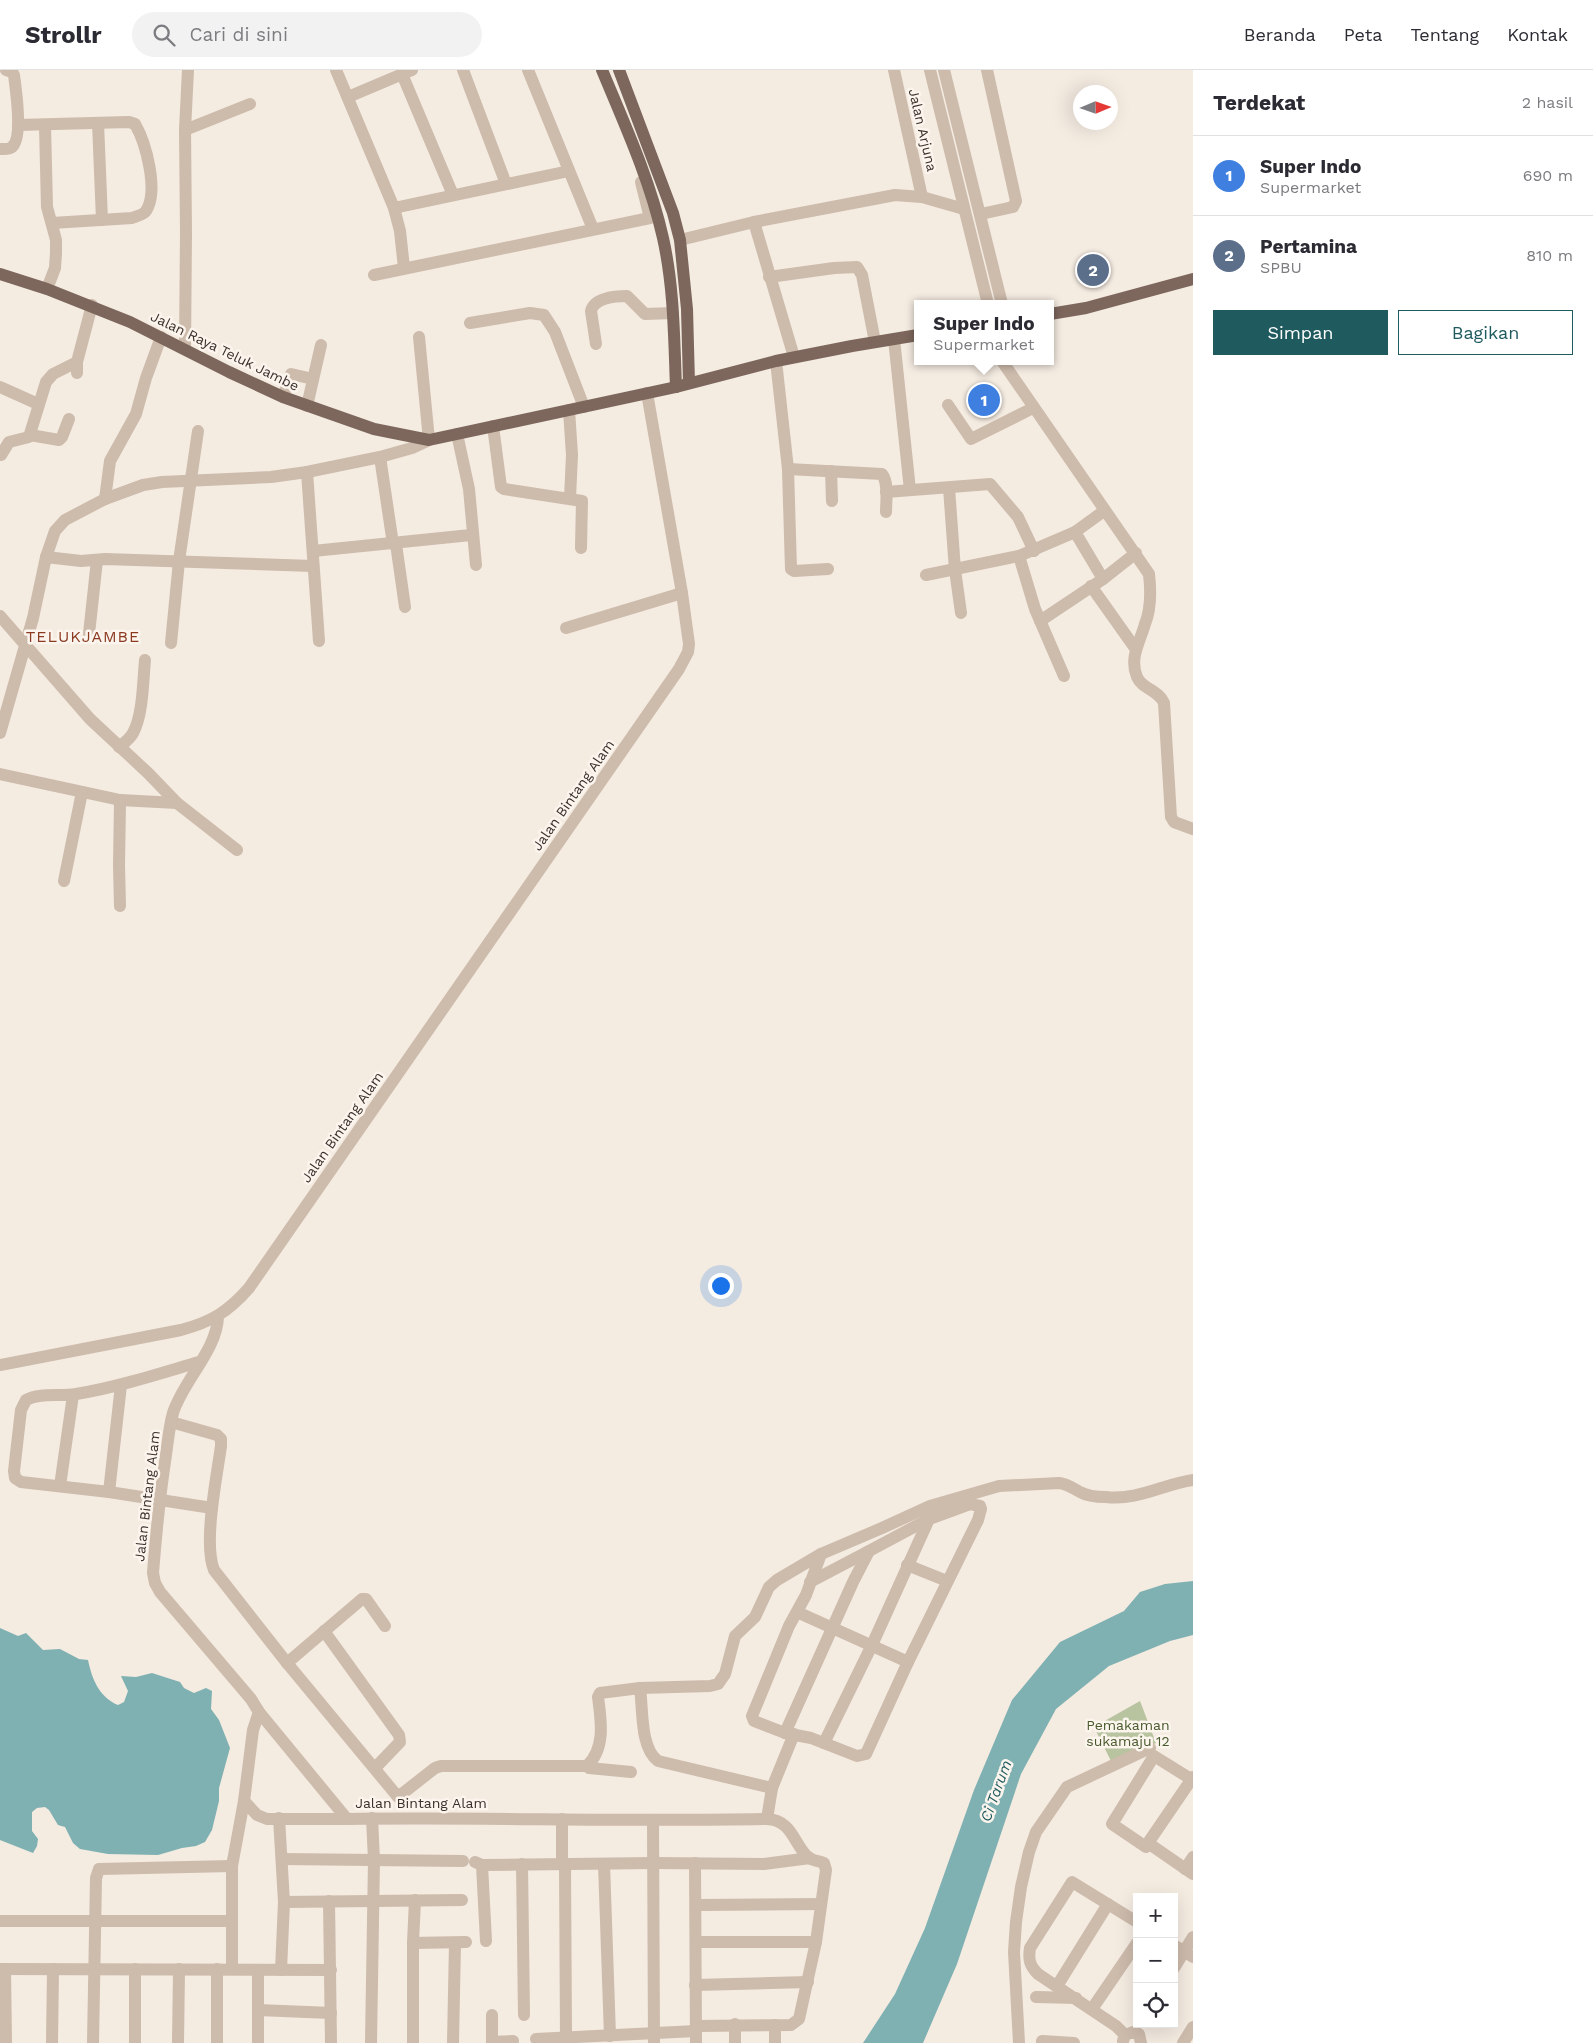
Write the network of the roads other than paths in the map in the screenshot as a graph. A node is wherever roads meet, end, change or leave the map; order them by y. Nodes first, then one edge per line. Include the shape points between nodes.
1 (3, 70) edge
2 (188, 70) edge
3 (336, 70) edge
4 (463, 70) edge
5 (528, 70) edge
6 (596, 70) edge
7 (602, 70) edge
8 (619, 70) edge
9 (894, 70) edge
10 (930, 70) edge
11 (944, 70) edge
12 (988, 70) edge
13 (407, 72) edge
14 (348, 97) junction
15 (250, 104) dead end
16 (98, 123) junction
17 (18, 125) junction
18 (45, 126) junction
19 (185, 130) junction
20 (0, 149) edge
21 (569, 171) junction
22 (506, 184) junction
23 (453, 194) junction
24 (922, 197) junction
25 (394, 208) junction
26 (964, 209) junction
27 (673, 213) junction
28 (981, 214) junction
29 (655, 215) junction
30 (102, 220) junction
31 (754, 222) junction
32 (52, 223) junction
33 (593, 229) junction
34 (680, 240) junction
35 (404, 268) junction
36 (0, 274) edge
37 (374, 275) dead end
38 (769, 277) junction
39 (1193, 279) edge
40 (998, 287) junction
41 (47, 289) junction
42 (985, 290) junction
43 (987, 300) edge
44 (1001, 300) edge
45 (92, 305) junction
46 (673, 313) junction
47 (1054, 313) edge
48 (470, 323) dead end
49 (914, 336) edge
50 (161, 337) junction
51 (419, 337) dead end
52 (894, 339) junction
53 (875, 342) junction
54 (596, 344) dead end
55 (321, 345) dead end
56 (185, 349) junction
57 (794, 358) junction
58 (776, 361) junction
59 (1005, 365) edge
60 (313, 379) junction
61 (682, 385) junction
62 (0, 387) edge
63 (647, 393) junction
64 (283, 397) junction
65 (38, 404) junction
66 (307, 406) junction
67 (948, 406) dead end
68 (584, 407) junction
69 (1033, 408) junction
70 (569, 410) junction
71 (69, 419) dead end
72 (493, 426) junction
73 (198, 431) dead end
74 (457, 434) junction
75 (30, 435) junction
76 (429, 440) junction
77 (1, 455) edge
78 (380, 457) junction
79 (788, 469) junction
80 (830, 471) junction
81 (307, 472) junction
82 (190, 480) junction
83 (949, 488) junction
84 (910, 490) junction
85 (886, 492) junction
86 (570, 498) junction
87 (105, 499) junction
88 (832, 501) dead end
89 (1104, 511) junction
90 (886, 512) dead end
91 (1076, 532) junction
92 (472, 535) junction
93 (394, 544) junction
94 (581, 548) dead end
95 (313, 551) junction
96 (1034, 551) junction
97 (1136, 552) junction
98 (1018, 556) junction
99 (46, 557) junction
100 (96, 560) junction
101 (179, 561) junction
102 (313, 566) junction
103 (476, 566) dead end
104 (828, 569) dead end
105 (955, 570) junction
106 (926, 576) dead end
107 (1103, 579) junction
108 (1091, 586) junction
109 (682, 593) junction
110 (405, 607) dead end
111 (961, 613) dead end
112 (0, 616) edge
113 (1040, 621) junction
114 (566, 628) dead end
115 (89, 634) dead end
116 (319, 640) dead end
117 (171, 643) dead end
118 (25, 645) junction
119 (1135, 648) junction
120 (145, 660) dead end
121 (1064, 676) dead end
122 (0, 733) edge
123 (119, 747) junction
124 (0, 774) edge
125 (82, 792) junction
126 (120, 800) junction
127 (177, 803) junction
128 (1193, 829) edge
129 (237, 850) dead end
130 (64, 880) dead end
131 (120, 906) dead end
132 (218, 1317) junction
133 (199, 1362) junction
134 (0, 1365) edge
135 (121, 1385) junction
136 (73, 1395) junction
137 (171, 1422) junction
138 (1193, 1480) edge
139 (60, 1486) junction
140 (109, 1492) junction
141 (159, 1498) junction
142 (212, 1508) junction
143 (929, 1518) junction
144 (869, 1551) junction
145 (821, 1554) junction
146 (907, 1565) junction
147 (947, 1581) junction
148 (810, 1582) junction
149 (797, 1612) junction
150 (385, 1626) dead end
151 (834, 1629) junction
152 (324, 1631) junction
153 (872, 1645) junction
154 (908, 1662) junction
155 (287, 1663) junction
156 (640, 1688) junction
157 (259, 1712) junction
158 (790, 1733) junction
159 (824, 1742) junction
160 (1150, 1748) dead end
161 (587, 1766) junction
162 (375, 1768) junction
163 (631, 1772) dead end
164 (1192, 1778) edge
165 (772, 1788) junction
166 (244, 1801) junction
167 (279, 1818) junction
168 (347, 1818) junction
169 (372, 1818) junction
170 (562, 1819) junction
171 (767, 1819) junction
172 (653, 1821) junction
173 (1148, 1844) junction
174 (1193, 1857) edge
175 (810, 1858) junction
176 (282, 1859) junction
177 (374, 1860) junction
178 (654, 1862) junction
179 (473, 1863) junction
180 (522, 1864) junction
181 (563, 1864) junction
182 (604, 1864) junction
183 (695, 1864) junction
184 (232, 1866) junction
185 (1189, 1871) edge
186 (373, 1900) junction
187 (414, 1900) junction
188 (462, 1900) dead end
189 (329, 1901) junction
190 (284, 1902) junction
191 (821, 1904) junction
192 (1108, 1904) junction
193 (696, 1905) junction
194 (1133, 1920) edge
195 (0, 1921) edge
196 (95, 1921) junction
197 (232, 1921) junction
198 (1193, 1937) edge
199 (486, 1941) dead end
200 (696, 1942) junction
201 (816, 1942) junction
202 (413, 1943) junction
203 (1133, 1949) edge
204 (1184, 1951) edge
205 (2, 1969) edge
206 (53, 1969) junction
207 (94, 1969) junction
208 (135, 1969) junction
209 (179, 1969) junction
210 (217, 1969) junction
211 (232, 1969) junction
212 (258, 1970) junction
213 (281, 1970) junction
214 (331, 1970) junction
215 (808, 1982) junction
216 (695, 1985) junction
217 (1057, 1986) junction
218 (1036, 1997) dead end
219 (1076, 1998) junction
220 (1092, 2009) junction
221 (258, 2010) junction
222 (331, 2012) junction
223 (492, 2015) dead end
224 (524, 2015) dead end
225 (734, 2024) junction
226 (775, 2024) junction
227 (1193, 2027) edge
228 (696, 2033) edge
229 (610, 2036) junction
230 (566, 2037) junction
231 (1136, 2037) edge
232 (536, 2039) dead end
233 (654, 2039) edge
234 (513, 2041) dead end
235 (492, 2042) edge
236 (6, 2043) edge
237 (52, 2043) edge
238 (93, 2043) edge
239 (135, 2043) edge
240 (178, 2043) edge
241 (217, 2043) edge
242 (258, 2043) edge
243 (332, 2043) edge
244 (371, 2043) edge
245 (413, 2043) edge
246 (453, 2043) edge
247 (735, 2043) edge
248 (775, 2043) edge
249 (1019, 2043) edge
250 (1042, 2043) edge
251 (1074, 2043) edge
252 (1183, 2043) edge

1 - 17 street via 14,75
2 - 19 street
3 - 14 street
4 - 22 street
5 - 21 street
6 - 29 street
7 - 29 main road via 642,168
8 - 27 main road
9 - 24 street, Jalan Arjuna
10 - 26 street
11 - 28 street
12 - 28 street via 1016,201 1013,207
13 - 14 street
13 - 23 street
14 - 25 street
15 - 19 street
16 - 18 street
16 - 30 street
16 - 30 street via 135,124 148,157 151,177 149,202 143,214
17 - 18 street
17 - 20 street via 13,146
18 - 32 street via 48,207
19 - 56 street
21 - 22 street
21 - 33 street
22 - 23 street
23 - 25 street
24 - 26 street
24 - 31 street via 895,196
25 - 35 street
26 - 42 street
27 - 29 street
27 - 34 main road
28 - 40 street
29 - 33 street
29 - 46 main road via 664,240
30 - 32 street
31 - 34 street
31 - 38 street
32 - 41 street via 55,268
33 - 35 street
34 - 61 main road via 686,301
35 - 37 street
36 - 41 main road, Jalan Raya Teluk Jambe
38 - 53 street via 857,267 862,275
38 - 57 street
39 - 47 main road
40 - 42 street
40 - 44 street
41 - 45 main road, Jalan Raya Teluk Jambe
42 - 43 street
45 - 50 main road, Jalan Raya Teluk Jambe
45 - 65 street via 77,367 53,374 46,382
46 - 54 street via 645,314 627,296 598,301 591,311
46 - 61 main road
48 - 68 street via 530,313 544,315 555,332
49 - 52 main road, Jalan Raya Teluk Jambe
50 - 56 main road, Jalan Raya Teluk Jambe
50 - 87 street via 136,414 110,461
51 - 76 street
52 - 53 main road, Jalan Raya Teluk Jambe
52 - 84 street
53 - 57 main road, Jalan Raya Teluk Jambe
55 - 60 street
56 - 64 main road, Jalan Raya Teluk Jambe
57 - 58 main road, Jalan Raya Teluk Jambe
58 - 61 main road, Jalan Raya Teluk Jambe
58 - 79 street
59 - 69 street
60 - 64 street via 291,374
60 - 66 street
61 - 63 main road, Jalan Raya Teluk Jambe
62 - 65 street
63 - 68 main road, Jalan Raya Teluk Jambe
63 - 109 street, Jalan Bintang Alam
64 - 66 main road, Jalan Raya Teluk Jambe
65 - 75 street
66 - 76 main road, Jalan Raya Teluk Jambe via 388,433
67 - 69 street via 971,439
68 - 70 main road, Jalan Raya Teluk Jambe
69 - 89 street
70 - 72 main road, Jalan Raya Teluk Jambe
70 - 86 street
71 - 75 street via 59,440
72 - 74 main road, Jalan Raya Teluk Jambe
72 - 86 street via 501,487
73 - 82 street
74 - 76 main road, Jalan Raya Teluk Jambe
74 - 92 street via 469,489
75 - 77 street via 9,442
76 - 78 street
78 - 81 street
78 - 93 street
79 - 80 street
79 - 104 street via 792,569
80 - 85 street via 882,474
80 - 88 street
81 - 82 street
81 - 95 street
82 - 87 street via 143,485
82 - 101 street
83 - 84 street
83 - 96 street via 990,484 1018,517
83 - 105 street
84 - 85 street
85 - 90 street
86 - 94 street via 583,503
87 - 99 street via 65,520 55,531
89 - 91 street
89 - 97 street
91 - 96 street
91 - 107 street
92 - 93 street
92 - 103 street
93 - 95 street
93 - 110 street
95 - 102 street
96 - 98 street
97 - 107 street
97 - 119 street via 1149,574 1151,592 1146,623
98 - 105 street
98 - 113 street
99 - 100 street
99 - 118 street
100 - 101 street
100 - 115 street
101 - 102 street
101 - 117 street
102 - 116 street
105 - 106 street
105 - 111 street
107 - 108 street
108 - 113 street
108 - 119 street
109 - 114 street
109 - 132 street, Jalan Bintang Alam via 689,646 679,669 249,1288 237,1303
112 - 118 street
113 - 121 street
118 - 122 street
118 - 123 street
119 - 128 street via 1137,679 1158,694 1164,703 1171,817 1174,822
120 - 123 street via 136,728
123 - 127 street
124 - 125 street
125 - 126 street
125 - 130 street
126 - 127 street
126 - 131 street
127 - 129 street
132 - 133 street, Jalan Bintang Alam via 212,1341
132 - 134 street via 181,1330
133 - 135 street
133 - 137 street, Jalan Bintang Alam
135 - 136 street
135 - 140 street
136 - 139 street
136 - 139 street via 32,1397 26,1400 21,1410 15,1478 21,1482
137 - 141 street, Jalan Bintang Alam
137 - 142 street via 217,1435 220,1439
138 - 145 street via 1175,1482 1150,1492 1108,1498 1082,1493 1068,1484 1059,1483 999,1486 930,1506
139 - 140 street
140 - 141 street
141 - 142 street
141 - 157 street, Jalan Bintang Alam via 155,1583
142 - 155 street via 210,1560 214,1570
143 - 144 street
143 - 146 street
143 - 147 street via 970,1504 981,1509
144 - 148 street
144 - 151 street
145 - 148 street
145 - 156 street via 769,1587 755,1617 735,1636 725,1674 718,1684
146 - 147 street
146 - 153 street
147 - 154 street
148 - 149 street
149 - 151 street
149 - 158 street via 752,1716 754,1721
150 - 152 street via 364,1599
151 - 153 street
151 - 158 street
152 - 155 street
152 - 162 street via 399,1735 397,1748
153 - 154 street
153 - 159 street
154 - 159 street via 866,1754 858,1756
155 - 162 street
156 - 161 street via 600,1693 600,1743
156 - 165 street via 645,1741 658,1762
157 - 166 street via 253,1730
157 - 168 street, Jalan Bintang Alam
158 - 159 street
158 - 165 street
160 - 249 street via 1067,1787 1036,1832 1028,1852 1016,1922 1014,1952
161 - 162 street via 437,1767 398,1797
161 - 163 street
164 - 173 street
164 - 173 street via 1154,1756 1112,1824 1146,1846
165 - 171 street
166 - 167 street via 257,1815 267,1819
166 - 184 street
167 - 168 street
167 - 176 street
168 - 169 street, Jalan Bintang Alam
169 - 170 street, Jalan Bintang Alam
169 - 177 street
170 - 172 street, Jalan Bintang Alam
170 - 181 street
171 - 172 street, Jalan Bintang Alam
171 - 175 street, Jalan Bintang Alam via 782,1822
172 - 178 street
173 - 185 street
174 - 185 street
175 - 183 street via 764,1864
175 - 191 street, Jalan Bintang Alam via 824,1864 826,1870
176 - 177 street
176 - 190 street
177 - 179 street
177 - 186 street
178 - 182 street
178 - 183 street
178 - 233 street
179 - 180 street
179 - 199 street
180 - 181 street
180 - 224 street
181 - 182 street
181 - 230 street
182 - 229 street
183 - 193 street
184 - 196 street via 99,1869
184 - 197 street
186 - 187 street
186 - 189 street
186 - 244 street
187 - 188 street
187 - 202 street
189 - 190 street
189 - 214 street
190 - 213 street
191 - 193 street
191 - 201 street, Jalan Bintang Alam
192 - 194 street
192 - 217 street
192 - 217 street via 1076,1877 1030,1948 1028,1958 1031,1967
193 - 200 street
195 - 196 street
196 - 197 street
196 - 207 street
197 - 211 street
198 - 204 street
200 - 201 street
200 - 216 street
201 - 215 street, Jalan Bintang Alam
202 - 245 street
202 - 246 street via 460,1942
203 - 220 street
205 - 206 street
205 - 236 street
206 - 207 street
206 - 237 street
207 - 208 street
207 - 238 street
208 - 209 street
208 - 239 street
209 - 210 street
209 - 240 street
210 - 211 street
210 - 241 street
211 - 212 street
212 - 213 street
212 - 221 street
213 - 214 street
214 - 222 street
215 - 216 street
215 - 226 street, Jalan Bintang Alam via 796,2023
216 - 228 street
217 - 219 street
218 - 219 street
219 - 220 street
220 - 231 street
221 - 222 street
221 - 242 street
222 - 243 street
223 - 235 street
225 - 226 street, Jalan Bintang Alam
225 - 228 street, Jalan Bintang Alam
225 - 247 street
226 - 248 street
227 - 252 street
228 - 233 street, Jalan Bintang Alam
229 - 230 street, Jalan Bintang Alam
229 - 233 street, Jalan Bintang Alam
230 - 232 street, Jalan Bintang Alam
234 - 235 street
250 - 251 street

